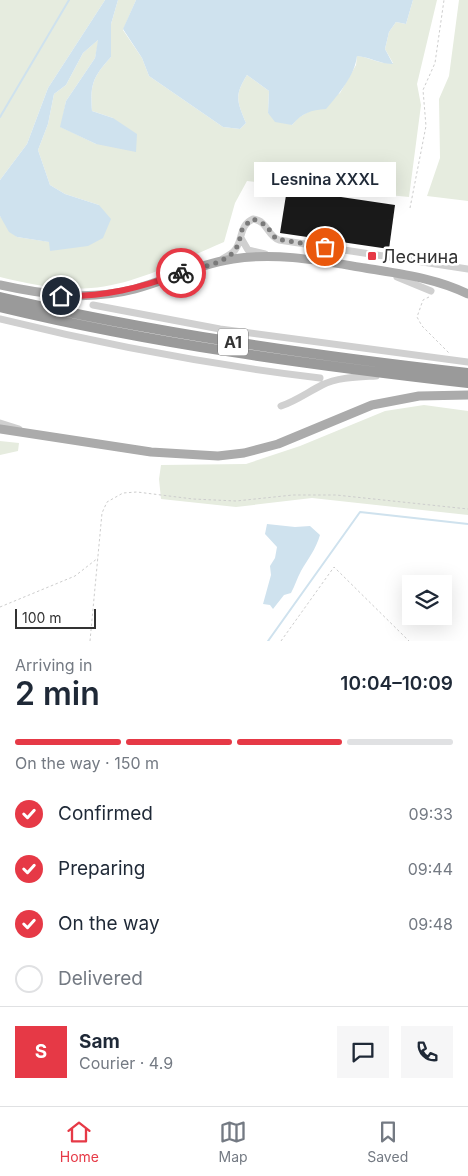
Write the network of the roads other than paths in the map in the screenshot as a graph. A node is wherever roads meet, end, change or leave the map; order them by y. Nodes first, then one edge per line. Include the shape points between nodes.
1 (241, 238) junction
2 (270, 257) junction
3 (219, 262) junction
4 (360, 267) junction
5 (468, 269) edge
6 (0, 284) edge
7 (431, 291) road end
8 (468, 294) edge
9 (0, 297) edge
10 (93, 305) dead end
11 (0, 308) edge
12 (0, 319) edge
13 (468, 362) edge
14 (468, 373) edge
15 (394, 374) junction
16 (320, 378) dead end
17 (468, 383) edge
18 (468, 395) edge
19 (281, 406) dead end
20 (0, 423) edge
21 (0, 429) edge
22 (41, 436) junction

1 - 2 lane via 248,250
1 - 3 lane via 234,251
1 - 5 lane via 245,224 256,219 279,240
2 - 3 main road
2 - 4 main road
3 - 6 main road via 102,296 61,296
4 - 7 lane via 405,279
4 - 8 main road via 431,280
9 - 14 highway, A1 via 179,334
10 - 13 lane via 220,329
11 - 15 highway, A1 via 162,341
12 - 16 lane via 136,349
15 - 17 highway, A1
15 - 19 lane via 354,377 324,384
18 - 22 main road via 419,396 372,405 272,446 225,455 173,454
20 - 22 lane
21 - 22 main road

